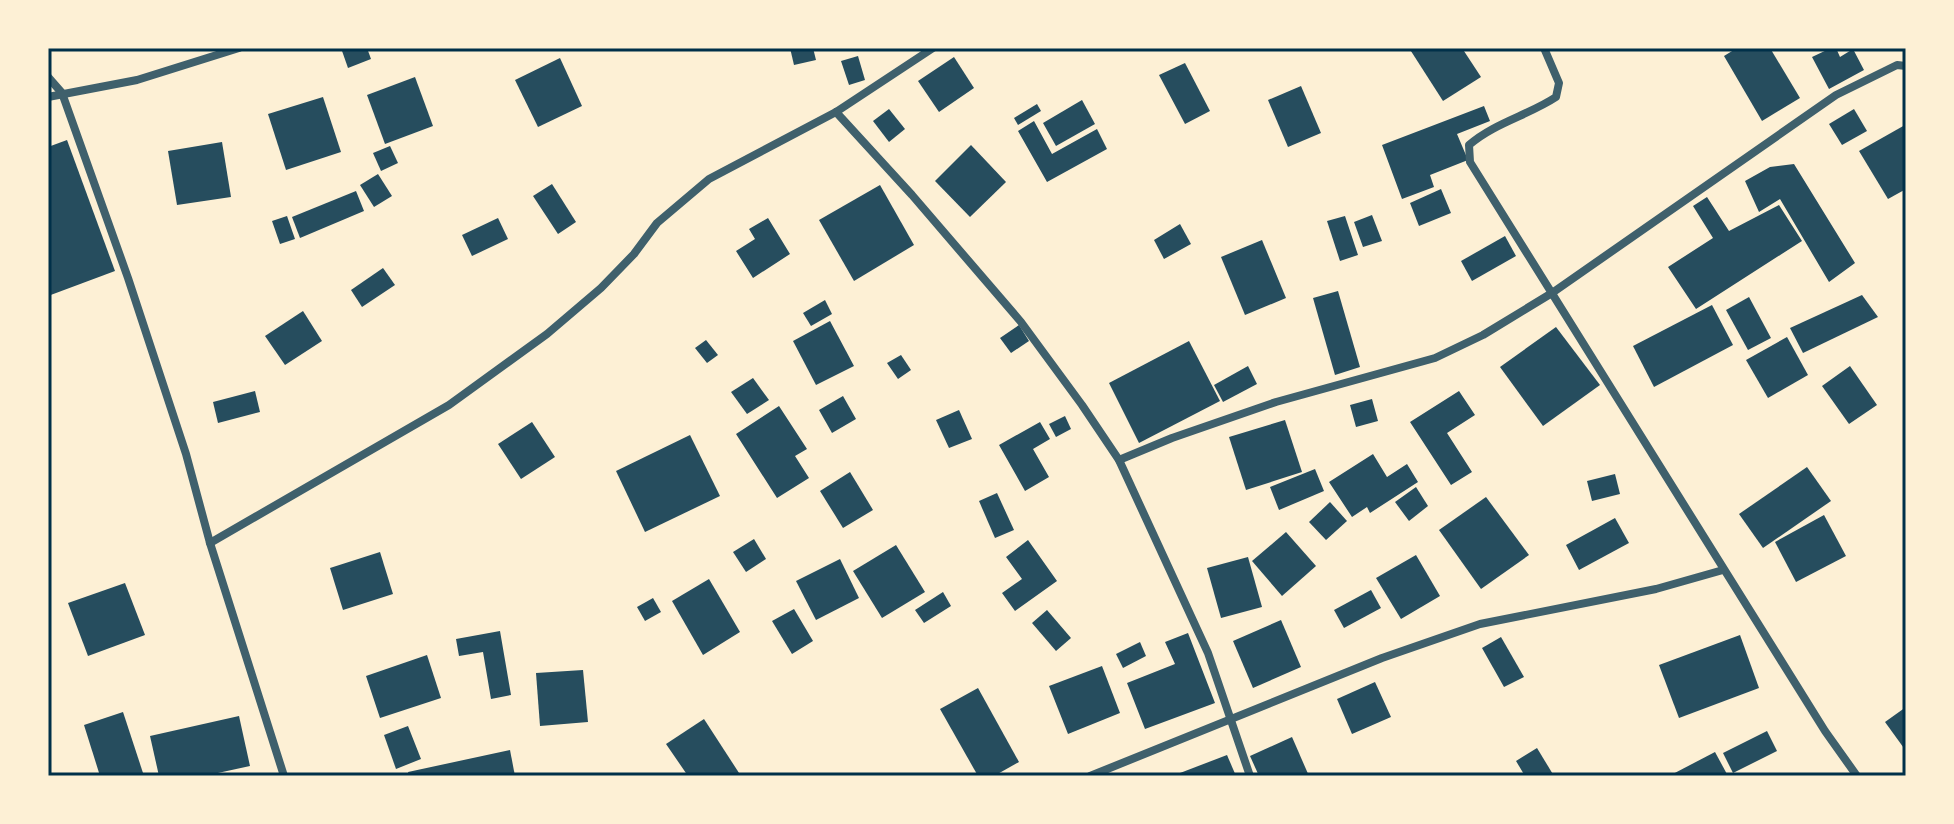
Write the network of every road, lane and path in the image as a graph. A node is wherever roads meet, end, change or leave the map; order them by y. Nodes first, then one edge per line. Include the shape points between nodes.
1 (239, 48) edge
2 (933, 48) edge
3 (1544, 48) edge
4 (1906, 66) edge
5 (48, 77) edge
6 (62, 93) junction
7 (48, 97) edge
8 (836, 112) junction
9 (1552, 293) junction
10 (1119, 460) junction
11 (210, 543) junction
12 (1723, 570) junction
13 (1232, 720) junction
14 (284, 776) edge
15 (1090, 776) edge
16 (1250, 776) edge
17 (1857, 776) edge

1 - 6 street via 137,80
2 - 8 street
3 - 9 street via 1559,83 1556,97 1469,145 1470,162
4 - 9 street via 1897,65 1836,95
5 - 6 street
6 - 7 street
6 - 11 street via 186,454
8 - 10 street via 1021,322
8 - 11 street via 709,179 657,223 601,288 449,405
9 - 10 street via 1435,358 1276,402
9 - 12 street
10 - 13 street via 1208,653
11 - 14 street
12 - 13 street via 1656,589 1480,624
12 - 17 street
13 - 15 street
13 - 16 street

